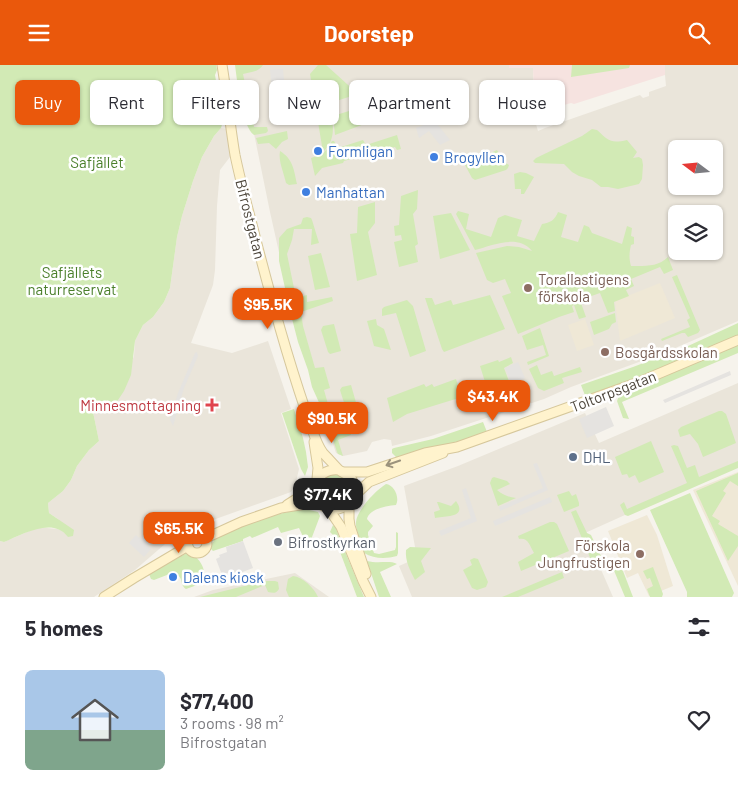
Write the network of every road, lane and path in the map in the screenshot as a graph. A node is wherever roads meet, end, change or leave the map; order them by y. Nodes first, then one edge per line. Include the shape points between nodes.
1 (222, 65) edge
2 (738, 340) edge
3 (311, 427) junction
4 (457, 447) junction
5 (342, 471) junction
6 (317, 481) junction
7 (351, 501) junction
8 (320, 502) junction
9 (281, 508) junction
10 (328, 508) junction
11 (206, 537) junction
12 (188, 546) junction
13 (370, 594) edge
14 (104, 597) edge

1 - 3 street, Bifrostgatan via 236,156 252,225
2 - 4 street, Toltorpsgatan via 639,382
3 - 5 street, Bifrostgatan via 322,452
3 - 6 street, Bifrostgatan via 318,464
4 -> 5 street, Toltorpsgatan via 426,453 367,472
4 - 7 street, Toltorpsgatan via 369,482
5 - 6 street via 326,471
5 - 7 street via 354,483
6 - 8 street via 315,493
6 - 9 street
7 - 10 street via 340,509
7 - 13 street via 350,525
8 - 9 street
8 - 10 street
9 - 11 street
10 - 13 street via 344,533
11 - 12 street via 200,533 193,534 188,539
11 - 12 street via 207,545 198,553
12 - 14 street

